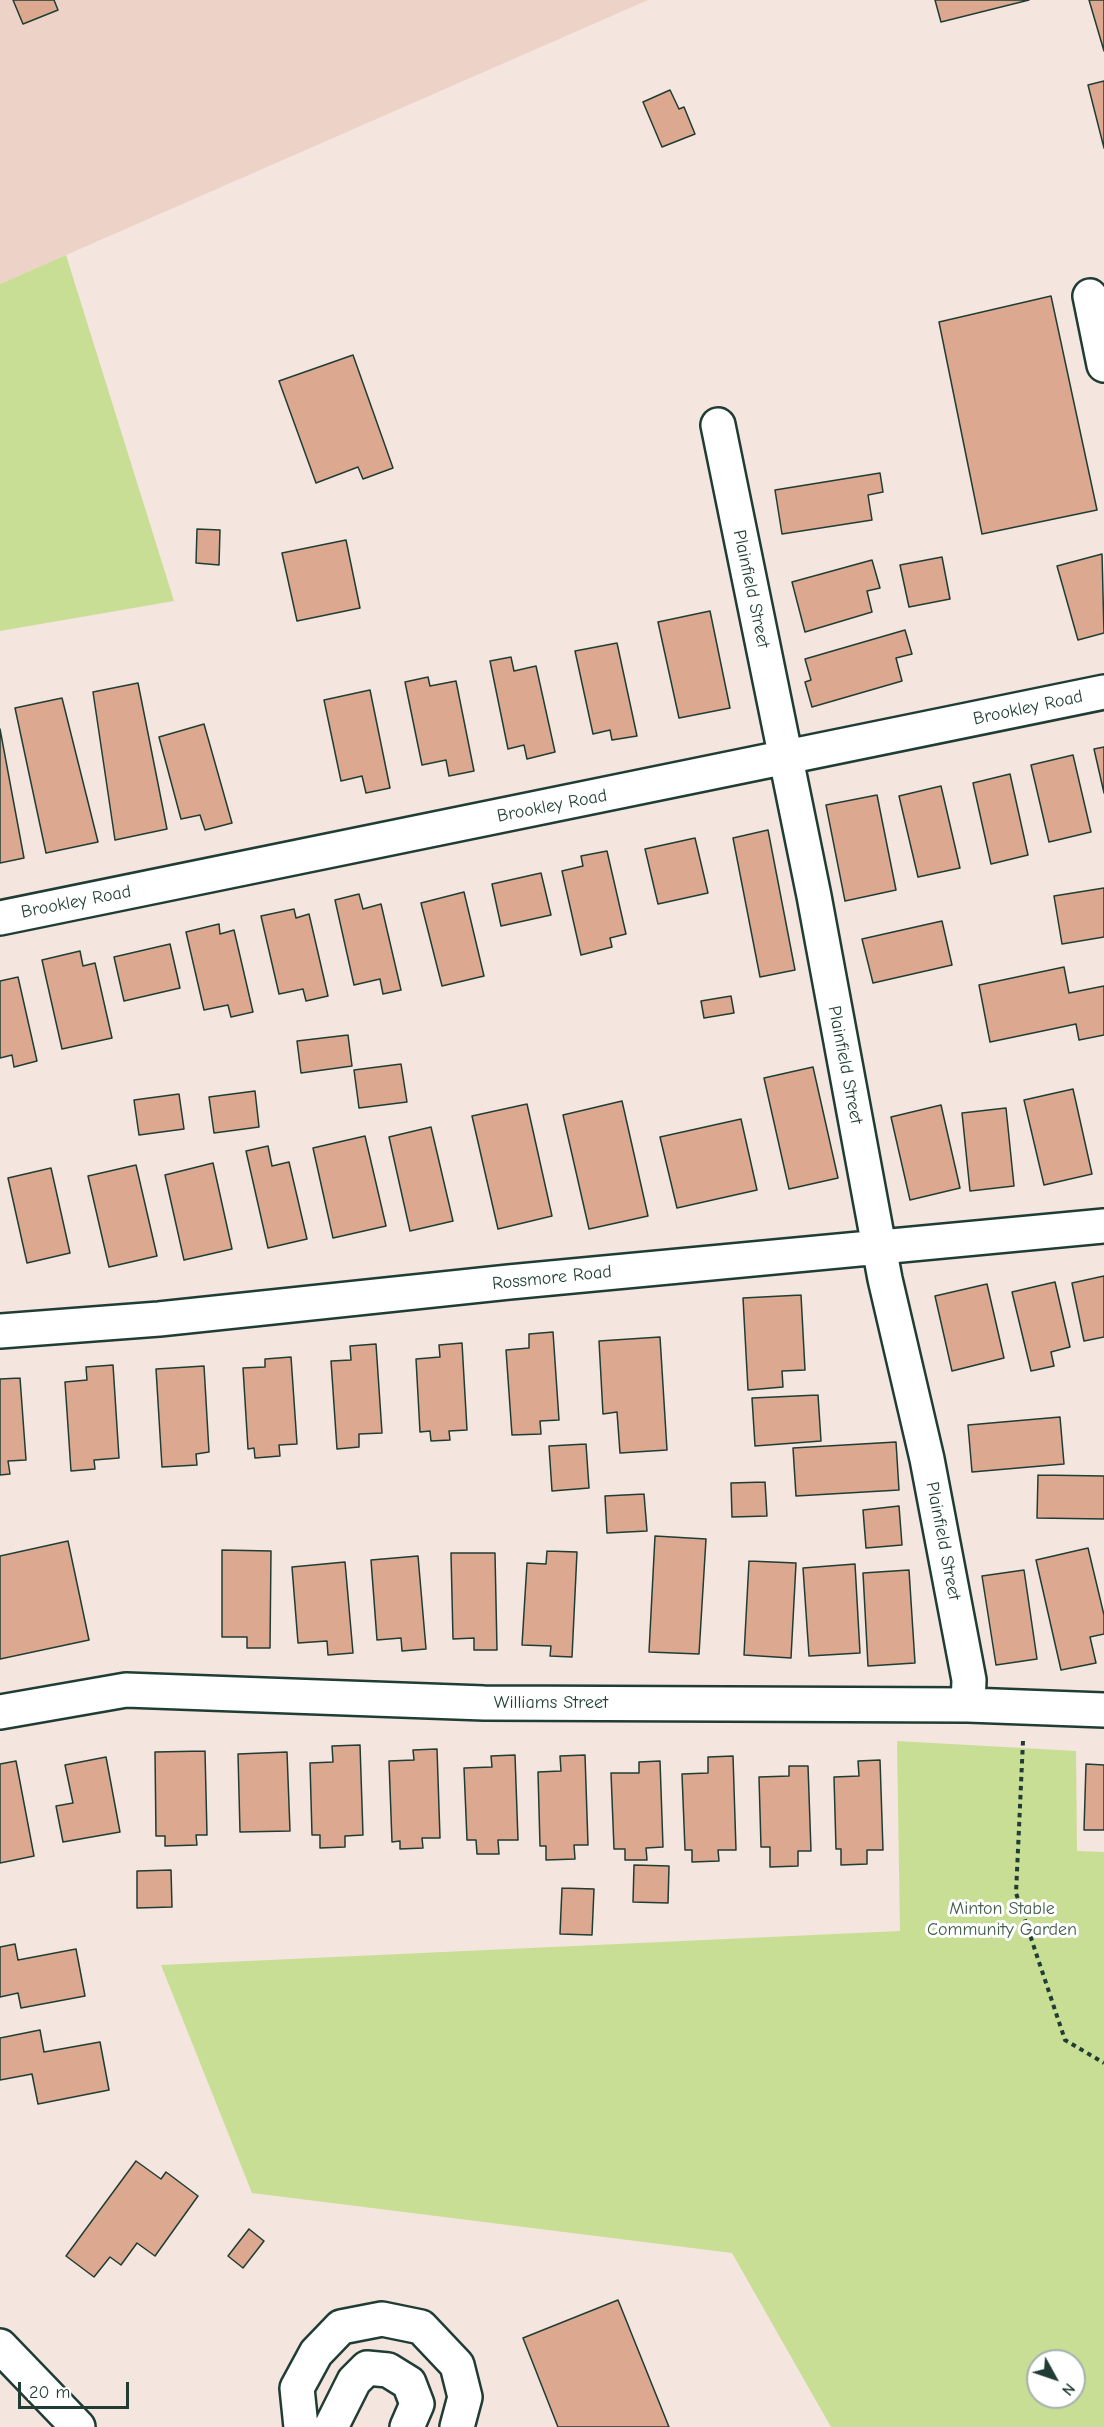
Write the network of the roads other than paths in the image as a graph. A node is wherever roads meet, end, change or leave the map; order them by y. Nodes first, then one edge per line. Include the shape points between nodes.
1 (1090, 296) dead end
2 (1104, 366) edge
3 (718, 425) dead end
4 (1104, 692) edge
5 (786, 759) junction
6 (0, 918) edge
7 (1104, 1226) edge
8 (880, 1246) junction
9 (0, 1331) edge
10 (968, 1706) junction
11 (1104, 1710) edge
12 (0, 1712) edge
13 (0, 2346) edge
14 (78, 2427) edge
15 (301, 2427) edge
16 (331, 2427) edge
17 (407, 2427) edge
18 (457, 2427) edge

1 - 2 street
3 - 5 street, Plainfield Street
4 - 5 street, Brookley Road
5 - 6 street, Brookley Road
5 - 8 street, Plainfield Street
7 - 8 street, Rossmore Road
8 - 9 street, Rossmore Road via 159,1319
8 - 10 street, Plainfield Street via 927,1459 969,1680
10 - 11 street, Williams Street
10 - 12 street, Williams Street via 484,1703 126,1690
13 - 14 street
15 - 18 street via 297,2388 316,2353 341,2327 382,2319 422,2327 457,2365 465,2397
16 - 17 street via 354,2381 368,2368 388,2370 409,2383 417,2404

